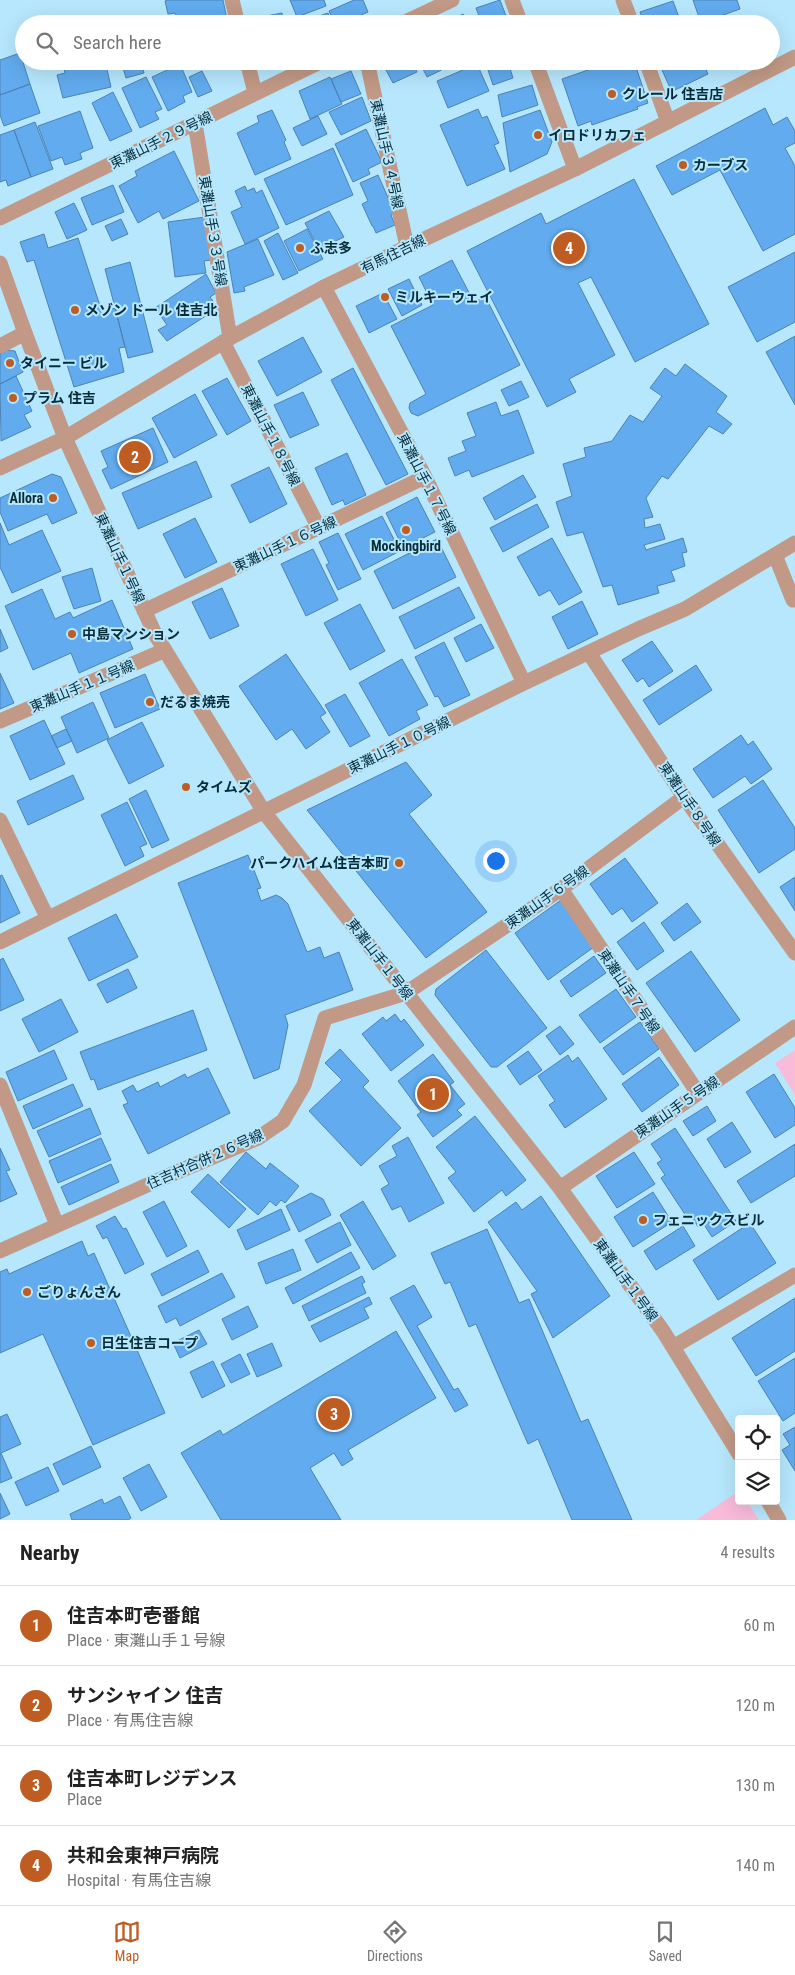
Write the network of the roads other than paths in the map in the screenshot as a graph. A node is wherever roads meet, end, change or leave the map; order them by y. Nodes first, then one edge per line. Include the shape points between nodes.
1 (232, 0) edge
2 (452, 0) edge
3 (512, 0) edge
4 (623, 0) edge
5 (236, 15) edge
6 (420, 15) edge
7 (517, 15) edge
8 (629, 15) edge
9 (795, 57) edge
10 (780, 65) edge
11 (249, 70) edge
12 (303, 70) edge
13 (369, 70) edge
14 (538, 70) edge
15 (649, 70) edge
16 (770, 70) edge
17 (255, 93) junction
18 (668, 122) junction
19 (195, 124) junction
20 (575, 169) junction
21 (0, 218) edge
22 (407, 247) junction
23 (0, 262) edge
24 (324, 287) junction
25 (25, 333) junction
26 (227, 340) junction
27 (0, 346) edge
28 (65, 438) junction
29 (0, 468) edge
30 (425, 477) junction
31 (320, 528) junction
32 (795, 543) edge
33 (775, 555) junction
34 (793, 600) dead end
35 (144, 611) junction
36 (163, 650) junction
37 (589, 653) junction
38 (524, 683) junction
39 (0, 721) edge
40 (684, 797) junction
41 (264, 812) junction
42 (0, 820) edge
43 (561, 889) junction
44 (47, 918) junction
45 (0, 942) edge
46 (795, 953) edge
47 (406, 993) junction
48 (795, 1027) edge
49 (0, 1085) edge
50 (698, 1093) junction
51 (560, 1188) junction
52 (57, 1225) junction
53 (0, 1251) edge
54 (795, 1274) edge
55 (673, 1347) junction
56 (735, 1448) edge
57 (770, 1505) edge
58 (779, 1520) edge

1 - 5 street
2 - 6 street
3 - 7 street
4 - 8 street
9 - 10 street, 有馬住吉線
11 - 17 street
12 - 17 street, 東灘山手２９号線
13 - 22 street, 東灘山手３４号線
14 - 20 street
15 - 18 street
16 - 18 street, 有馬住吉線
17 - 19 street, 東灘山手２９号線
18 - 20 street, 有馬住吉線
19 - 21 street, 東灘山手２９号線
19 - 26 street, 東灘山手３３号線
20 - 22 street, 有馬住吉線
22 - 24 street, 有馬住吉線
23 - 25 street, 東灘山手１号線
24 - 26 street, 有馬住吉線
24 - 30 street, 東灘山手１７号線
25 - 27 street
25 - 28 street, 東灘山手１号線
26 - 28 street, 有馬住吉線
26 - 31 street, 東灘山手１８号線
28 - 29 street, 有馬住吉線
28 - 35 street, 東灘山手１号線
30 - 31 street, 東灘山手１６号線
30 - 38 street, 東灘山手１７号線
31 - 35 street, 東灘山手１６号線
32 - 33 street, 東灘山手１０号線
33 - 34 street
33 - 37 street, 東灘山手１０号線 via 684,609
35 - 36 street, 東灘山手１号線
36 - 39 street, 東灘山手１１号線
36 - 41 street, 東灘山手１号線
37 - 38 street, 東灘山手１０号線
37 - 40 street, 東灘山手８号線
38 - 41 street, 東灘山手１０号線
40 - 43 street, 東灘山手６号線
40 - 46 street, 東灘山手８号線
41 - 44 street, 東灘山手１０号線
41 - 47 street, 東灘山手１号線
42 - 44 street
43 - 47 street, 東灘山手６号線
43 - 50 street, 東灘山手７号線
44 - 45 street, 東灘山手１０号線
47 - 51 street, 東灘山手１号線
47 - 52 street, 住吉村合併２６号線 via 324,1018 304,1085 283,1121 258,1138
48 - 50 street, 東灘山手５号線
49 - 52 street
50 - 51 street, 東灘山手５号線
51 - 55 street, 東灘山手１号線
52 - 53 street, 住吉村合併２６号線
54 - 55 street
55 - 56 street, 東灘山手１号線
57 - 58 street

